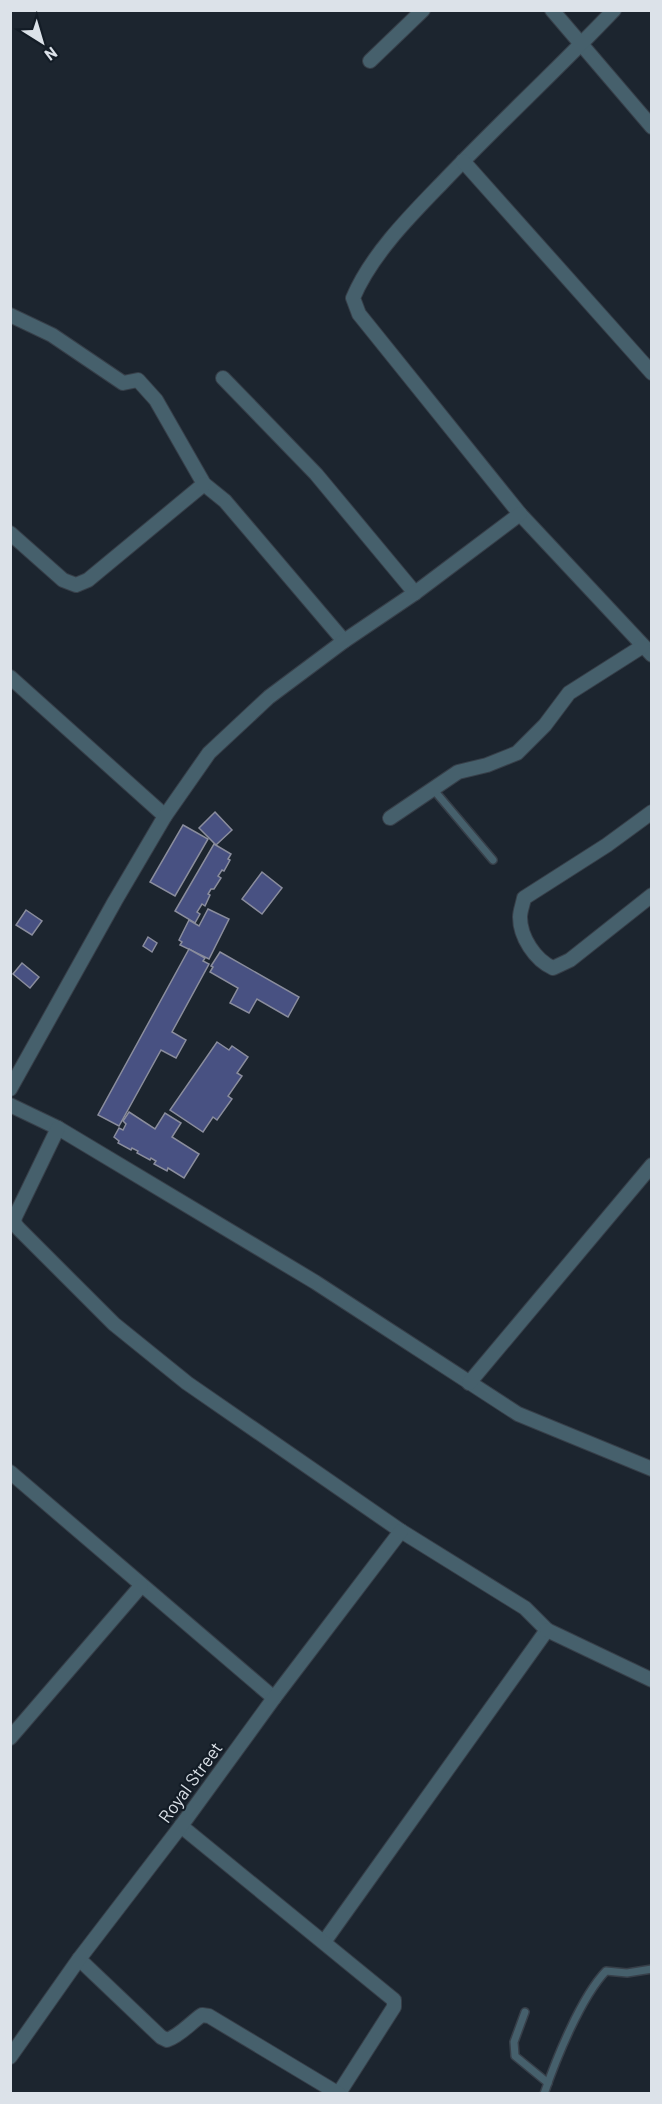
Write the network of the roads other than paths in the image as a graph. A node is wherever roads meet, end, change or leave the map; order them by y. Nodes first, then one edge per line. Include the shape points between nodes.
1 (423, 10) edge
2 (552, 10) edge
3 (614, 10) edge
4 (582, 44) junction
5 (370, 61) dead end
6 (651, 127) edge
7 (463, 161) junction
8 (10, 315) edge
9 (651, 373) edge
10 (222, 378) dead end
11 (204, 484) junction
12 (520, 514) junction
13 (10, 533) edge
14 (416, 593) junction
15 (344, 641) junction
16 (647, 651) edge
17 (10, 677) edge
18 (433, 789) junction
19 (651, 812) edge
20 (165, 816) junction
21 (390, 818) dead end
22 (493, 860) dead end
23 (651, 895) edge
24 (10, 1089) edge
25 (10, 1105) edge
26 (58, 1128) junction
27 (651, 1166) edge
28 (470, 1383) junction
29 (651, 1469) edge
30 (10, 1472) edge
31 (400, 1530) junction
32 (141, 1586) junction
33 (547, 1630) junction
34 (651, 1680) edge
35 (274, 1698) junction
36 (10, 1738) edge
37 (181, 1826) junction
38 (324, 1942) junction
39 (79, 1959) junction
40 (651, 1970) edge
41 (525, 2012) dead end
42 (10, 2056) edge
43 (548, 2083) junction
44 (339, 2093) edge
45 (544, 2094) edge

1 - 5 street
2 - 4 street
3 - 4 street
4 - 6 street
4 - 7 street
7 - 9 street
7 - 12 street via 361,278 353,298 358,314
8 - 11 street via 52,335 123,383 138,380 156,400
10 - 14 street via 316,474
11 - 13 street via 88,580 76,585 63,580
11 - 15 street via 225,501
12 - 14 street
12 - 16 street
14 - 15 street
15 - 20 street via 269,697 209,753
16 - 18 street via 569,693 517,753 458,772
17 - 20 street
18 - 21 street
18 - 22 lane
19 - 23 street via 524,898 520,918 528,945 543,963 553,968 570,960
20 - 24 street
25 - 26 street
26 - 28 street via 315,1282
26 - 31 street via 15,1217 19,1229 114,1324 187,1383
27 - 28 street
28 - 29 street via 518,1414
30 - 32 street
31 - 33 street via 525,1608
31 - 35 street, Royal Street
32 - 35 street
32 - 36 street
33 - 34 street
33 - 38 street
35 - 37 street, Royal Street
37 - 38 street
37 - 39 street, Royal Street
38 - 44 street via 394,2000 394,2007
39 - 42 street, Royal Street
39 - 44 street via 161,2037 174,2038 202,2015 209,2016
40 - 43 lane via 606,1971 582,2006
41 - 43 lane via 514,2043 515,2056
43 - 45 lane

